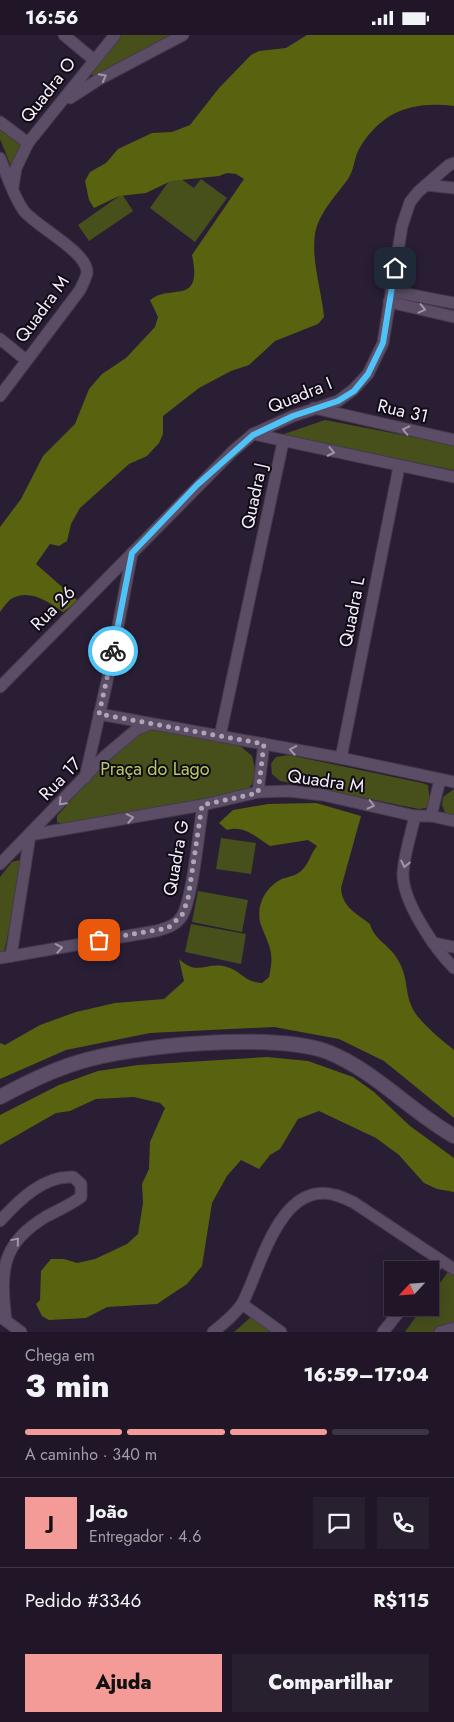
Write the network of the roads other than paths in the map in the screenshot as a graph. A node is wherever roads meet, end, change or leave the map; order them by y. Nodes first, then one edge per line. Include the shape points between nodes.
1 (64, 35) edge
2 (114, 35) edge
3 (183, 35) edge
4 (94, 60) junction
5 (62, 103) junction
6 (0, 122) edge
7 (28, 143) junction
8 (0, 158) edge
9 (454, 163) edge
10 (426, 185) junction
11 (454, 188) edge
12 (12, 189) junction
13 (390, 296) junction
14 (454, 303) edge
15 (454, 317) edge
16 (0, 339) edge
17 (26, 360) junction
18 (0, 396) edge
19 (314, 409) junction
20 (253, 435) junction
21 (454, 440) edge
22 (284, 442) junction
23 (399, 467) junction
24 (454, 477) edge
25 (132, 553) junction
26 (0, 687) edge
27 (99, 714) junction
28 (150, 724) junction
29 (220, 736) junction
30 (264, 744) junction
31 (341, 758) junction
32 (85, 778) junction
33 (440, 780) junction
34 (454, 782) edge
35 (258, 793) junction
36 (202, 805) junction
37 (415, 816) junction
38 (431, 816) junction
39 (454, 821) edge
40 (30, 835) junction
41 (0, 864) edge
42 (433, 943) junction
43 (454, 947) edge
44 (5, 957) edge
45 (454, 968) edge
46 (0, 1097) edge
47 (454, 1136) edge
48 (0, 1221) edge
49 (440, 1260) joint
50 (454, 1269) edge
51 (242, 1304) junction
52 (396, 1316) edge
53 (3, 1318) edge
54 (454, 1328) edge
55 (21, 1332) edge
56 (213, 1332) edge
57 (281, 1332) edge
58 (383, 1332) edge
59 (440, 1332) edge

1 - 4 street
2 - 4 street, Quadra O
5 -> 3 street
4 - 5 street, Quadra O
5 - 7 street, Quadra O
6 - 7 street
7 - 12 street via 16,168
8 - 12 street, Quadra M
9 - 10 street
10 - 11 street
10 - 13 street, Quadra I via 410,203 402,226
12 - 17 street, Quadra M via 35,222 78,254 87,272 80,290
13 - 14 street
13 -> 15 street
13 - 19 street, Quadra I via 383,343 368,374 354,391 338,401
16 - 17 street
17 - 18 street
19 - 20 street, Quadra I
21 -> 19 street, Rua 31
20 - 22 street, Quadra J
20 - 25 street, Quadra J
22 -> 23 street
22 - 29 street, Quadra J
23 - 24 street
23 - 31 street, Quadra L
25 - 26 street, Rua 26
25 - 27 street
27 - 28 street
27 - 32 street
28 - 29 street
28 - 32 street, Rua 17 via 137,729
29 - 30 street
31 -> 30 street
30 - 35 street
31 - 33 street, Quadra M
32 -> 40 street, Rua 17
33 - 34 street, Quadra M
33 - 38 street
35 - 36 street, Quadra M
35 -> 37 street, Quadra M via 289,791 323,795
40 -> 36 street, Quadra G
44 -> 36 street, Quadra G via 156,931 176,923 188,899
37 - 38 street, Quadra M
37 -> 42 street via 403,874 406,892
38 - 39 street, Quadra M
40 - 41 street, Rua 17
40 - 44 street, Quadra G
42 - 43 street
42 - 45 street
46 - 47 street via 76,1063 112,1053 263,1042 326,1052 359,1067
53 -> 48 street via 1,1276 10,1246 31,1226 80,1197 82,1191 77,1179 57,1179 25,1197
49 - 50 street
49 - 51 street via 353,1202 335,1194 319,1193 308,1197 283,1216
51 - 56 street
51 - 57 street
52 - 58 street
53 - 55 street
54 - 59 street

